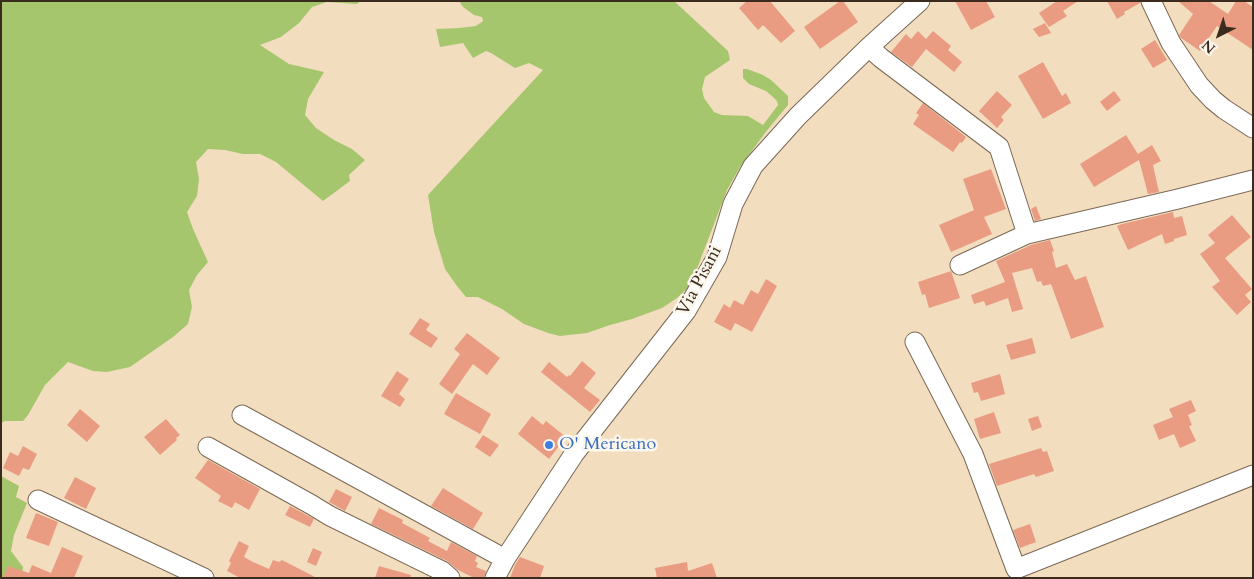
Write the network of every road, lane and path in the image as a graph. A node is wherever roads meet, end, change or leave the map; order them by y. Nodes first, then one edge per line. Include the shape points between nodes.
1 (920, 1) edge
2 (1151, 1) edge
3 (869, 47) junction
4 (1253, 128) edge
5 (1253, 180) edge
6 (1027, 234) junction
7 (960, 265) dead end
8 (915, 342) dead end
9 (242, 415) dead end
10 (208, 447) dead end
11 (1253, 475) edge
12 (38, 500) dead end
13 (505, 559) junction
14 (204, 578) edge
15 (450, 578) edge
16 (496, 578) edge

1 - 3 street, Via Pisani
2 - 4 street via 1171,43 1199,85 1224,109
3 - 6 street via 999,146
3 - 13 street, Via Pisani via 798,116 753,166 733,204 717,257 686,311 574,454
5 - 6 street
6 - 7 street
8 - 11 street via 973,454 1016,568
9 - 13 street
10 - 15 street via 330,516 442,571
12 - 14 street
13 - 16 street, Via Pisani

